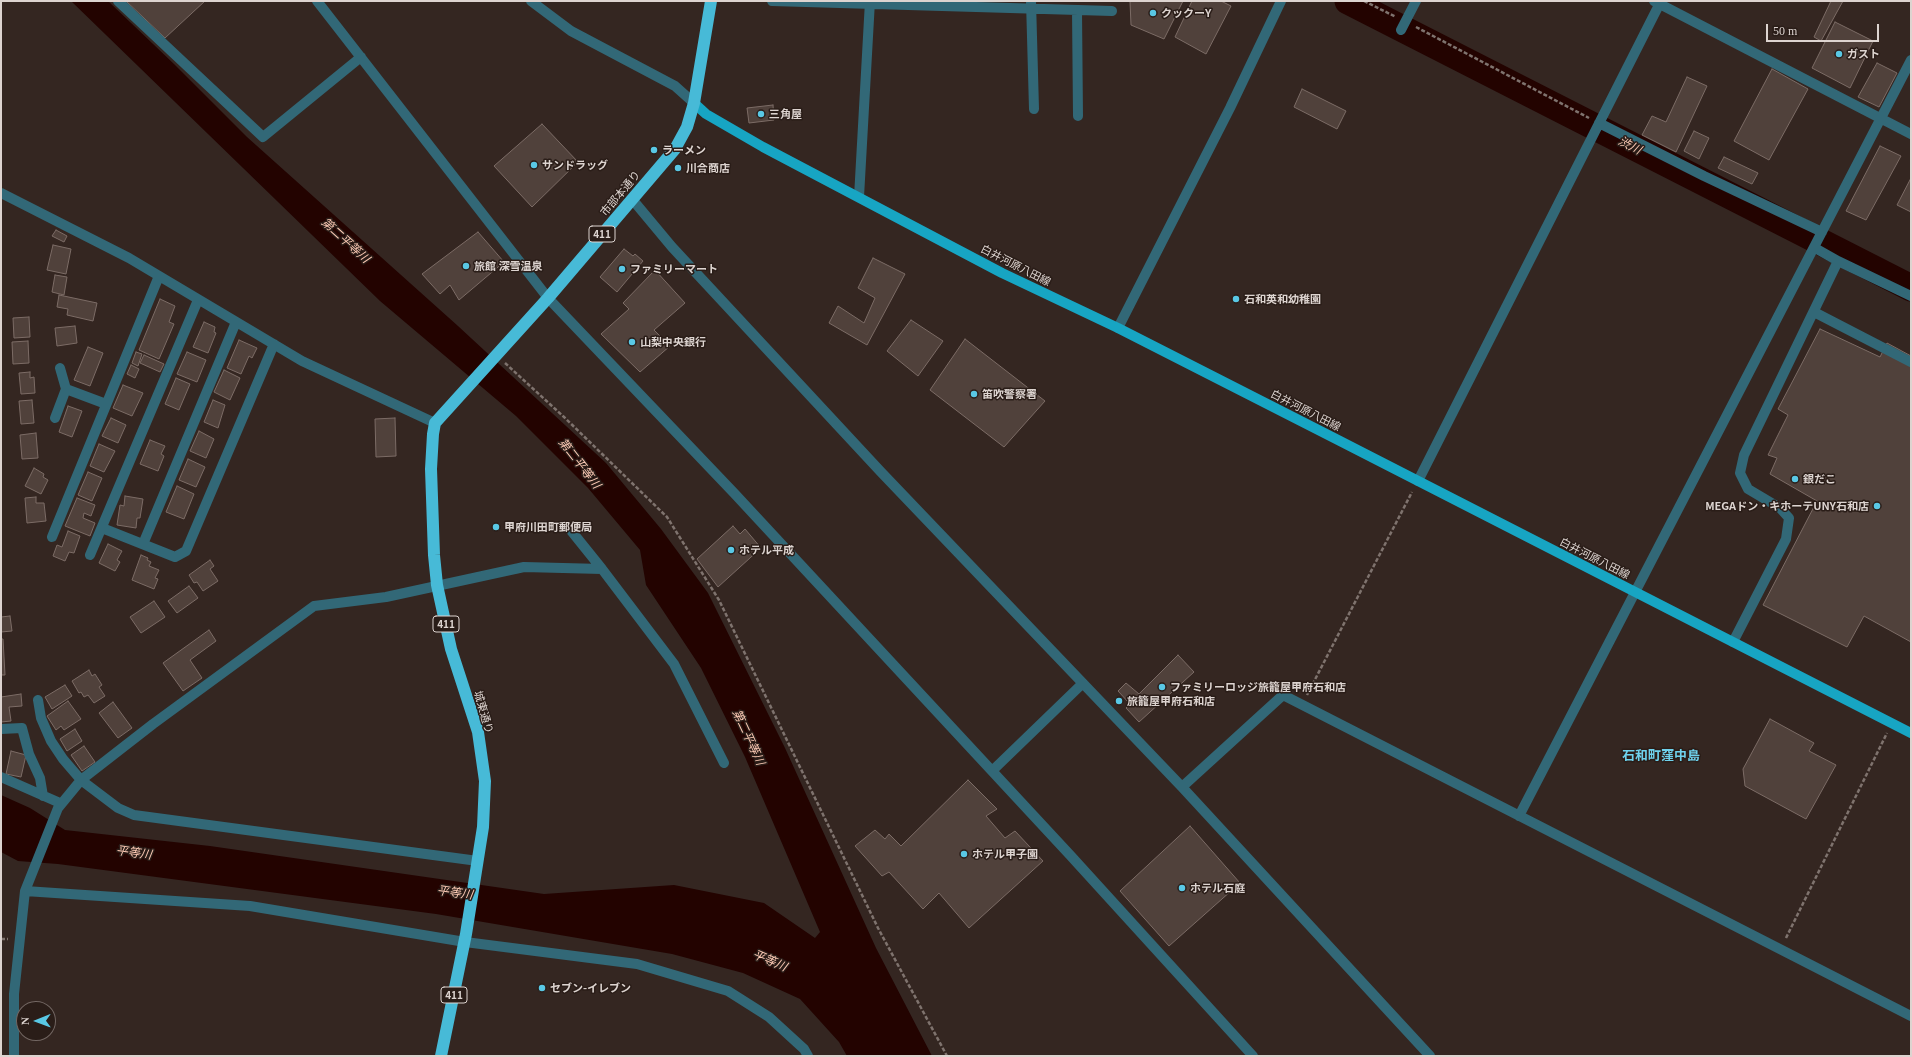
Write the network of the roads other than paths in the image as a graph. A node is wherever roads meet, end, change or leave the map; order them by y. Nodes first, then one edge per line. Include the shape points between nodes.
1 (118, 1) edge
2 (317, 1) edge
3 (711, 1) edge
4 (772, 1) edge
5 (1282, 1) edge
6 (1416, 1) edge
7 (533, 2) edge
8 (1658, 2) edge
9 (870, 3) edge
10 (1032, 5) edge
11 (1077, 11) junction
12 (1112, 12) dead end
13 (1404, 25) road end
14 (361, 57) junction
15 (1911, 60) edge
16 (694, 103) junction
17 (1034, 109) dead end
18 (1078, 116) dead end
19 (1881, 118) junction
20 (1599, 123) junction
21 (1911, 134) edge
22 (1, 193) edge
23 (859, 197) junction
24 (632, 199) junction
25 (1821, 234) junction
26 (1815, 247) junction
27 (1838, 261) junction
28 (159, 276) junction
29 (1911, 296) edge
30 (548, 298) junction
31 (198, 300) junction
32 (1814, 312) junction
33 (236, 322) junction
34 (1118, 328) junction
35 (274, 344) junction
36 (1911, 362) edge
37 (60, 368) dead end
38 (66, 389) junction
39 (106, 404) junction
40 (55, 418) dead end
41 (435, 423) junction
42 (1418, 481) junction
43 (102, 528) junction
44 (569, 528) dead end
45 (52, 537) dead end
46 (143, 544) junction
47 (90, 555) dead end
48 (602, 569) junction
49 (437, 585) junction
50 (1636, 592) junction
51 (1733, 642) junction
52 (1082, 684) junction
53 (38, 700) dead end
54 (1, 729) edge
55 (1911, 733) edge
56 (724, 763) dead end
57 (992, 771) junction
58 (1, 777) edge
59 (81, 780) junction
60 (1182, 787) junction
61 (43, 796) junction
62 (60, 804) junction
63 (1519, 816) junction
64 (477, 866) junction
65 (25, 891) junction
66 (466, 938) junction
67 (1911, 1016) edge
68 (14, 1056) edge
69 (441, 1056) edge
70 (808, 1056) edge
71 (1253, 1056) edge
72 (1430, 1056) edge

1 - 14 street via 263,136
2 - 14 street
3 - 16 highway, 市部本通り / 411
4 - 9 street
5 - 34 street
6 - 13 street
7 - 16 street via 570,31 675,86
8 - 19 street
8 - 20 street
9 - 10 street
9 - 23 street
10 - 11 street
10 - 17 street
11 - 12 street
11 - 18 street
14 - 30 street
15 - 19 street
16 - 23 main road, 白井河原八田線 via 706,114 763,147
16 - 24 highway, 市部本通り / 411 via 687,127 674,149
19 - 21 street
19 - 25 street
20 - 25 street
20 - 42 street
22 - 28 street
23 - 34 main road, 白井河原八田線 via 1002,273
24 - 30 highway, 市部本通り / 411
24 - 52 street via 672,246 881,472
25 - 26 street
26 - 27 street
26 - 50 street
27 - 29 street
27 - 32 street
28 - 31 street
28 - 39 street
30 - 41 highway, 市部本通り / 411
30 - 57 street via 734,493
31 - 33 street
31 - 43 street
32 - 36 street
32 - 51 street via 1744,454 1740,473 1748,489 1780,508 1789,518 1786,539
33 - 35 street
33 - 46 street
34 - 42 main road, 白井河原八田線
35 - 41 street via 302,361
35 - 46 street via 186,551 175,557
37 - 38 street
38 - 39 street
38 - 40 street
39 - 45 street
41 - 49 highway, 城東通り / 411 via 432,434 431,469
42 - 50 main road, 白井河原八田線
43 - 46 street
43 - 47 street
44 - 48 street
48 - 49 street via 524,567
48 - 56 street via 674,664
49 - 59 street via 386,597 314,606 152,724
49 - 64 highway, 城東通り / 411 via 451,649 478,732 484,774 483,827
50 - 51 main road, 白井河原八田線
50 - 63 street
51 - 55 main road, 白井河原八田線
52 - 57 street
52 - 60 street
53 - 59 street via 51,741 63,760
54 - 61 street via 22,728 29,754 40,778
57 - 71 street
58 - 61 street
59 - 62 street
59 - 64 street via 118,808 134,815
60 - 63 street via 1284,695
60 - 72 street
61 - 62 street
62 - 65 street
63 - 67 street
64 - 66 highway, 城東通り / 411
65 - 66 street via 250,906
65 - 68 street via 14,994
66 - 69 highway, 城東通り / 411
66 - 70 street via 637,964 728,991 769,1017 804,1048

